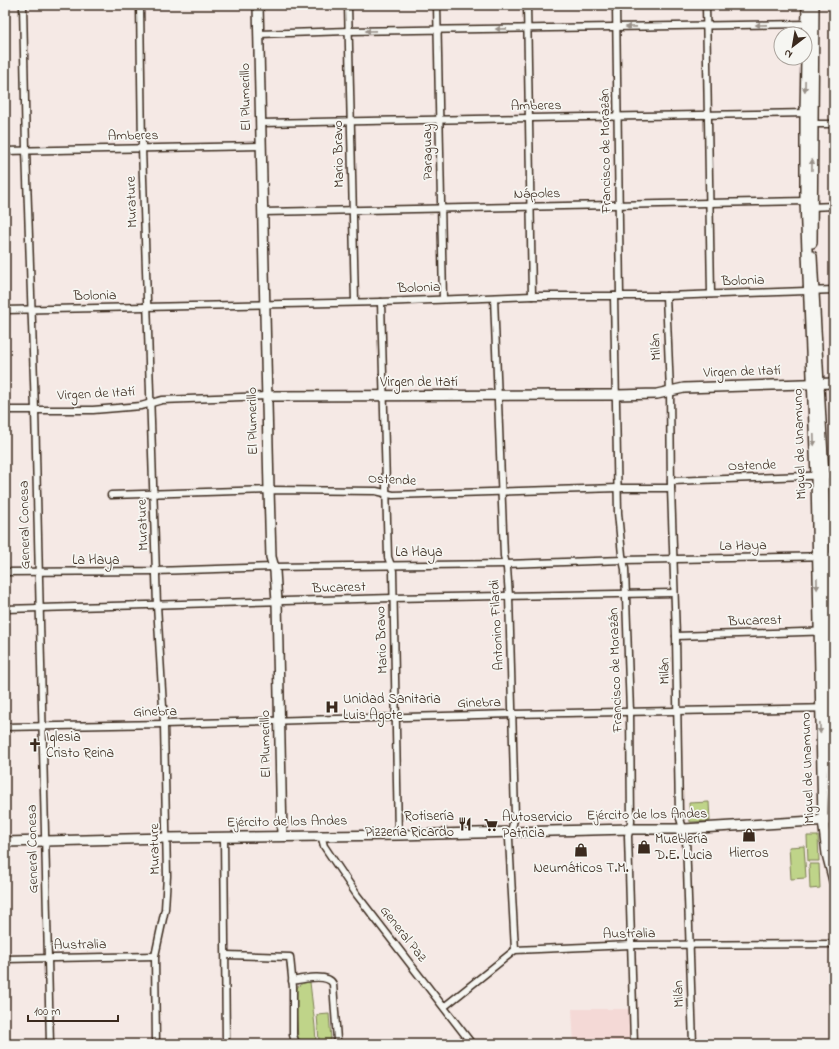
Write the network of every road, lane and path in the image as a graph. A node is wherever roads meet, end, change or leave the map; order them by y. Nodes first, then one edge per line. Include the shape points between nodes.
1 (23, 5) edge
2 (140, 5) edge
3 (258, 5) edge
4 (348, 5) edge
5 (437, 5) edge
6 (527, 5) edge
7 (616, 5) edge
8 (706, 5) edge
9 (807, 5) edge
10 (814, 5) edge
11 (810, 24) junction
12 (706, 26) junction
13 (616, 28) junction
14 (528, 29) junction
15 (438, 30) junction
16 (348, 31) junction
17 (259, 34) junction
18 (809, 113) junction
19 (708, 114) junction
20 (617, 116) junction
21 (528, 118) junction
22 (439, 120) junction
23 (351, 121) junction
24 (260, 123) junction
25 (809, 124) junction
26 (834, 124) edge
27 (260, 146) junction
28 (142, 148) junction
29 (26, 150) junction
30 (5, 151) edge
31 (710, 203) junction
32 (808, 204) junction
33 (620, 205) junction
34 (530, 206) junction
35 (834, 206) edge
36 (440, 209) junction
37 (352, 210) junction
38 (263, 212) junction
39 (834, 290) edge
40 (811, 291) junction
41 (711, 294) junction
42 (532, 296) junction
43 (617, 296) junction
44 (666, 296) junction
45 (494, 298) junction
46 (442, 299) junction
47 (355, 302) junction
48 (381, 302) junction
49 (265, 304) junction
50 (148, 307) junction
51 (5, 310) edge
52 (32, 310) junction
53 (834, 383) edge
54 (815, 384) junction
55 (670, 391) junction
56 (616, 395) junction
57 (267, 396) junction
58 (384, 396) junction
59 (499, 396) junction
60 (151, 402) junction
61 (5, 410) edge
62 (35, 410) junction
63 (834, 475) edge
64 (820, 476) junction
65 (671, 481) junction
66 (618, 488) junction
67 (671, 488) junction
68 (269, 490) junction
69 (502, 492) junction
70 (154, 493) junction
71 (386, 493) junction
72 (111, 495) dead end
73 (825, 556) edge
74 (673, 559) junction
75 (623, 560) junction
76 (390, 564) junction
77 (506, 564) junction
78 (273, 567) junction
79 (156, 571) junction
80 (5, 572) edge
81 (38, 572) junction
82 (674, 593) junction
83 (626, 594) junction
84 (509, 596) junction
85 (393, 598) junction
86 (277, 602) junction
87 (158, 604) junction
88 (39, 608) junction
89 (5, 609) edge
90 (826, 631) edge
91 (676, 636) junction
92 (827, 708) edge
93 (630, 712) junction
94 (678, 712) junction
95 (513, 714) junction
96 (397, 717) junction
97 (279, 720) junction
98 (164, 724) junction
99 (42, 726) junction
100 (5, 727) edge
101 (830, 820) edge
102 (630, 829) junction
103 (684, 829) junction
104 (510, 832) junction
105 (398, 834) junction
106 (321, 835) junction
107 (282, 836) junction
108 (166, 838) junction
109 (224, 838) junction
110 (5, 842) edge
111 (44, 842) junction
112 (834, 852) edge
113 (834, 881) edge
114 (834, 944) edge
115 (631, 945) junction
116 (689, 945) junction
117 (515, 950) junction
118 (226, 955) junction
119 (155, 956) junction
120 (48, 958) junction
121 (5, 959) edge
122 (292, 981) junction
123 (444, 1007) junction
124 (50, 1044) edge
125 (156, 1044) edge
126 (226, 1044) edge
127 (298, 1044) edge
128 (336, 1044) edge
129 (472, 1044) edge
130 (634, 1044) edge
131 (693, 1044) edge

1 - 29 street, General Conesa
2 - 28 street, Murature
3 - 17 street, El Plumerillo
4 - 16 street, Mario Bravo
5 - 15 street, Paraguay
6 - 14 street
7 - 13 street, Francisco de Morazán
8 - 12 street
9 - 11 street, Miguel de Unamuno
10 - 11 street, Miguel de Unamuno
11 -> 12 street
11 - 18 street, Miguel de Unamuno
12 -> 13 street
12 - 19 street
13 - 14 street
13 - 20 street, Francisco de Morazán
14 -> 15 street
14 - 21 street
15 -> 16 street
15 - 22 street, Paraguay
16 - 17 street
16 - 23 street, Mario Bravo
17 - 24 street, El Plumerillo
18 - 19 street, Amberes
18 - 25 street, Miguel de Unamuno
19 - 20 street, Amberes
19 - 31 street
20 - 21 street, Amberes
20 - 33 street, Francisco de Morazán
21 - 22 street, Amberes
21 - 34 street
22 - 23 street, Amberes
22 - 36 street, Paraguay
23 - 24 street, Amberes
23 - 37 street, Mario Bravo
24 - 27 street, El Plumerillo
25 - 26 street
25 - 32 street, Miguel de Unamuno
27 - 28 street, Amberes
27 - 38 street, El Plumerillo
28 - 29 street, Amberes
28 - 50 street, Murature
29 - 30 street, Amberes
29 - 52 street, General Conesa
31 - 32 street, Nápoles
31 - 33 street, Nápoles
31 - 41 street
32 - 35 street, Nápoles
32 - 40 street, Miguel de Unamuno
33 - 34 street, Nápoles
33 - 43 street, Francisco de Morazán
34 - 36 street, Nápoles
34 - 42 street
36 - 37 street, Nápoles
36 - 46 street, Paraguay
37 - 38 street, Nápoles
37 - 47 street, Mario Bravo
38 - 49 street, El Plumerillo
39 - 40 street, Bolonia
40 - 41 street, Bolonia
40 - 54 street, Miguel de Unamuno
41 - 44 street, Bolonia
42 - 43 street, Bolonia
42 - 45 street, Bolonia
43 - 44 street, Bolonia
43 - 56 street, Francisco de Morazán
44 - 55 street, Milán
45 - 46 street, Bolonia
45 - 59 street, Antonino Filardi
46 - 48 street, Bolonia
47 - 48 street, Bolonia
47 - 49 street, Bolonia
48 - 58 street, Mario Bravo
49 - 50 street, Bolonia
49 - 57 street, El Plumerillo
50 - 52 street, Bolonia
50 - 60 street, Murature
51 - 52 street, Bolonia
52 - 62 street, General Conesa
53 - 54 street, Virgen de Itatí
54 - 55 street, Virgen de Itatí via 684,388
54 - 64 street, Miguel de Unamuno
55 - 56 street, Virgen de Itatí via 657,394
55 - 65 street, Milán
56 - 59 street, Virgen de Itatí
56 - 66 street, Francisco de Morazán
57 - 58 street, Virgen de Itatí
57 - 60 street, Virgen de Itatí
57 - 68 street, El Plumerillo
58 - 59 street, Virgen de Itatí
58 - 71 street, Mario Bravo
59 - 69 street, Antonino Filardi
60 - 62 street, Virgen de Itatí via 141,406 93,410
60 - 70 street, Murature
61 - 62 street, Virgen de Itatí
62 - 81 street, General Conesa
63 - 64 street, Ostende
64 - 65 street, Ostende
64 - 73 street, Miguel de Unamuno
65 - 67 street, Milán
66 - 67 street, Ostende
66 - 69 street, Ostende
66 - 75 street, Francisco de Morazán
67 - 74 street, Milán
68 - 70 street, Ostende
68 - 71 street, Ostende
68 - 78 street, El Plumerillo via 270,557
69 - 71 street, Ostende via 394,495
69 - 77 street, Antonino Filardi
70 - 72 street, Ostende
70 - 79 street, Murature
71 - 76 street, Mario Bravo
73 - 74 street, La Haya
73 - 90 street, Miguel de Unamuno
74 - 75 street, La Haya
74 - 82 street, Milán
75 - 77 street, La Haya
75 - 83 street, Francisco de Morazán
76 - 77 street, La Haya
76 - 78 street, La Haya
76 - 85 street, Mario Bravo via 393,571
77 - 84 street, Antonino Filardi
78 - 79 street, La Haya
78 - 86 street, El Plumerillo via 276,574
79 - 81 street, La Haya
79 - 87 street, Murature
80 - 81 street, La Haya
81 - 88 street, General Conesa
82 - 83 street, Bucarest
82 - 91 street, Milán
83 - 84 street, Bucarest
83 - 93 street, Francisco de Morazán
84 - 85 street, Bucarest
84 - 95 street, Antonino Filardi
85 - 86 street, Bucarest
85 - 96 street, Mario Bravo
86 - 87 street, Bucarest
86 - 97 street, El Plumerillo
87 - 88 street, Bucarest
87 - 98 street, Murature
88 - 89 street, Bucarest
88 - 99 street, General Conesa
90 - 91 street, Bucarest
90 - 92 street, Miguel de Unamuno
91 - 94 street, Milán
92 - 94 street, Ginebra
92 - 101 street, Miguel de Unamuno
93 - 94 street, Ginebra
93 - 95 street, Ginebra
93 - 102 street, Francisco de Morazán
94 - 103 street, Milán via 679,815
95 - 96 street, Ginebra
95 - 104 street, Antonino Filardi via 515,821
96 - 97 street, Ginebra
96 - 105 street, Mario Bravo
97 - 98 street, Ginebra
97 - 107 street, El Plumerillo
98 - 99 street, Ginebra
98 - 108 street, Murature
99 - 100 street, Ginebra
99 - 111 street, General Conesa
101 - 103 street, Ejército de los Andes
101 - 112 street, Miguel de Unamuno
101 - 113 street, Miguel de Unamuno via 827,854
102 - 103 street, Ejército de los Andes
102 - 104 street, Ejército de los Andes
102 - 115 street, Francisco de Morazán via 628,836
103 - 116 street, Milán
104 - 105 street, Ejército de los Andes
104 - 117 street, Antonino Filardi
105 - 106 street, Ejército de los Andes
106 - 107 street, Ejército de los Andes
106 - 123 street, General Paz via 324,846 357,895
107 - 109 street, Ejército de los Andes
108 - 109 street, Ejército de los Andes
108 - 111 street, Ejército de los Andes
108 - 119 street, Murature via 166,900
109 - 118 street
110 - 111 street, Ejército de los Andes
111 - 120 street, General Conesa
114 - 116 street, Australia
115 - 116 street, Australia
115 - 117 street, Australia
115 - 130 street, Francisco de Morazán
116 - 131 street, Milán
117 - 123 street
118 - 122 street via 290,957
118 - 126 street
119 - 120 street, Australia
119 - 125 street, Murature
120 - 121 street, Australia
120 - 124 street, General Conesa
122 - 127 street via 293,1035
122 - 128 street via 317,977 332,981
123 - 129 street, General Paz

